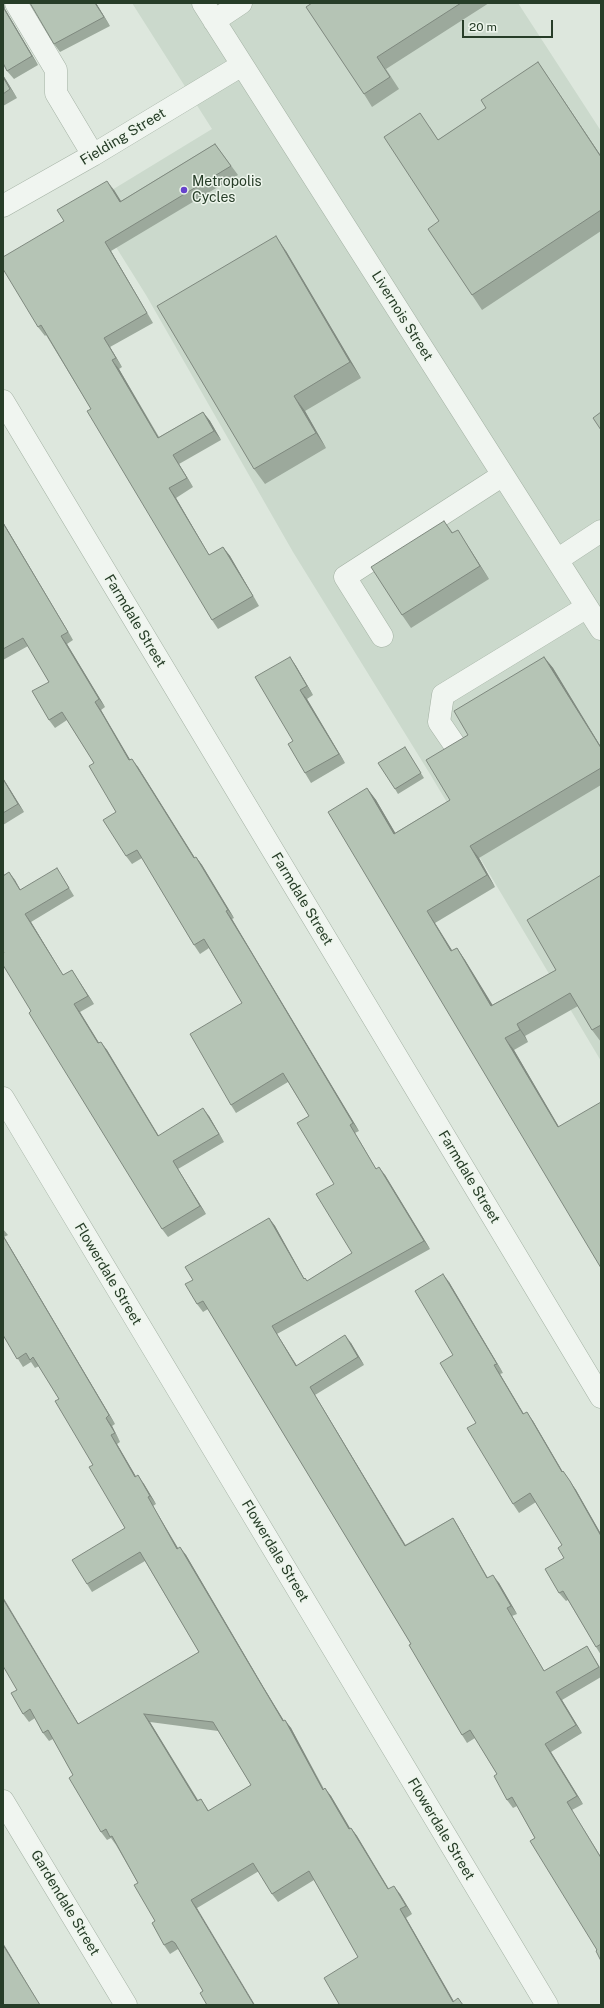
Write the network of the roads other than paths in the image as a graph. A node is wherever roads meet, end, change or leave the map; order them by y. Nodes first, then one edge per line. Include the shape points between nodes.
1 (16, 3) edge
2 (241, 3) edge
3 (208, 12) edge
4 (242, 65) junction
5 (93, 155) junction
6 (3, 206) edge
7 (3, 401) edge
8 (503, 475) junction
9 (601, 531) edge
10 (557, 560) junction
11 (587, 606) junction
12 (600, 626) edge
13 (382, 636) dead end
14 (454, 744) edge
15 (3, 1098) edge
16 (601, 1397) edge
17 (3, 1801) edge
18 (126, 2005) edge
19 (547, 2005) edge

1 - 5 street via 56,70 56,93
2 - 3 street
3 - 4 street, Livernois Street
4 - 5 street, Fielding Street
4 - 8 street, Livernois Street
5 - 6 street, Fielding Street
7 - 16 street, Farmdale Street
8 - 10 street, Livernois Street
8 - 13 street via 345,577
9 - 10 street
10 - 11 street, Livernois Street
11 - 12 street, Livernois Street
11 - 14 street via 444,695 439,722
15 - 19 street, Flowerdale Street
17 - 18 street, Gardendale Street

